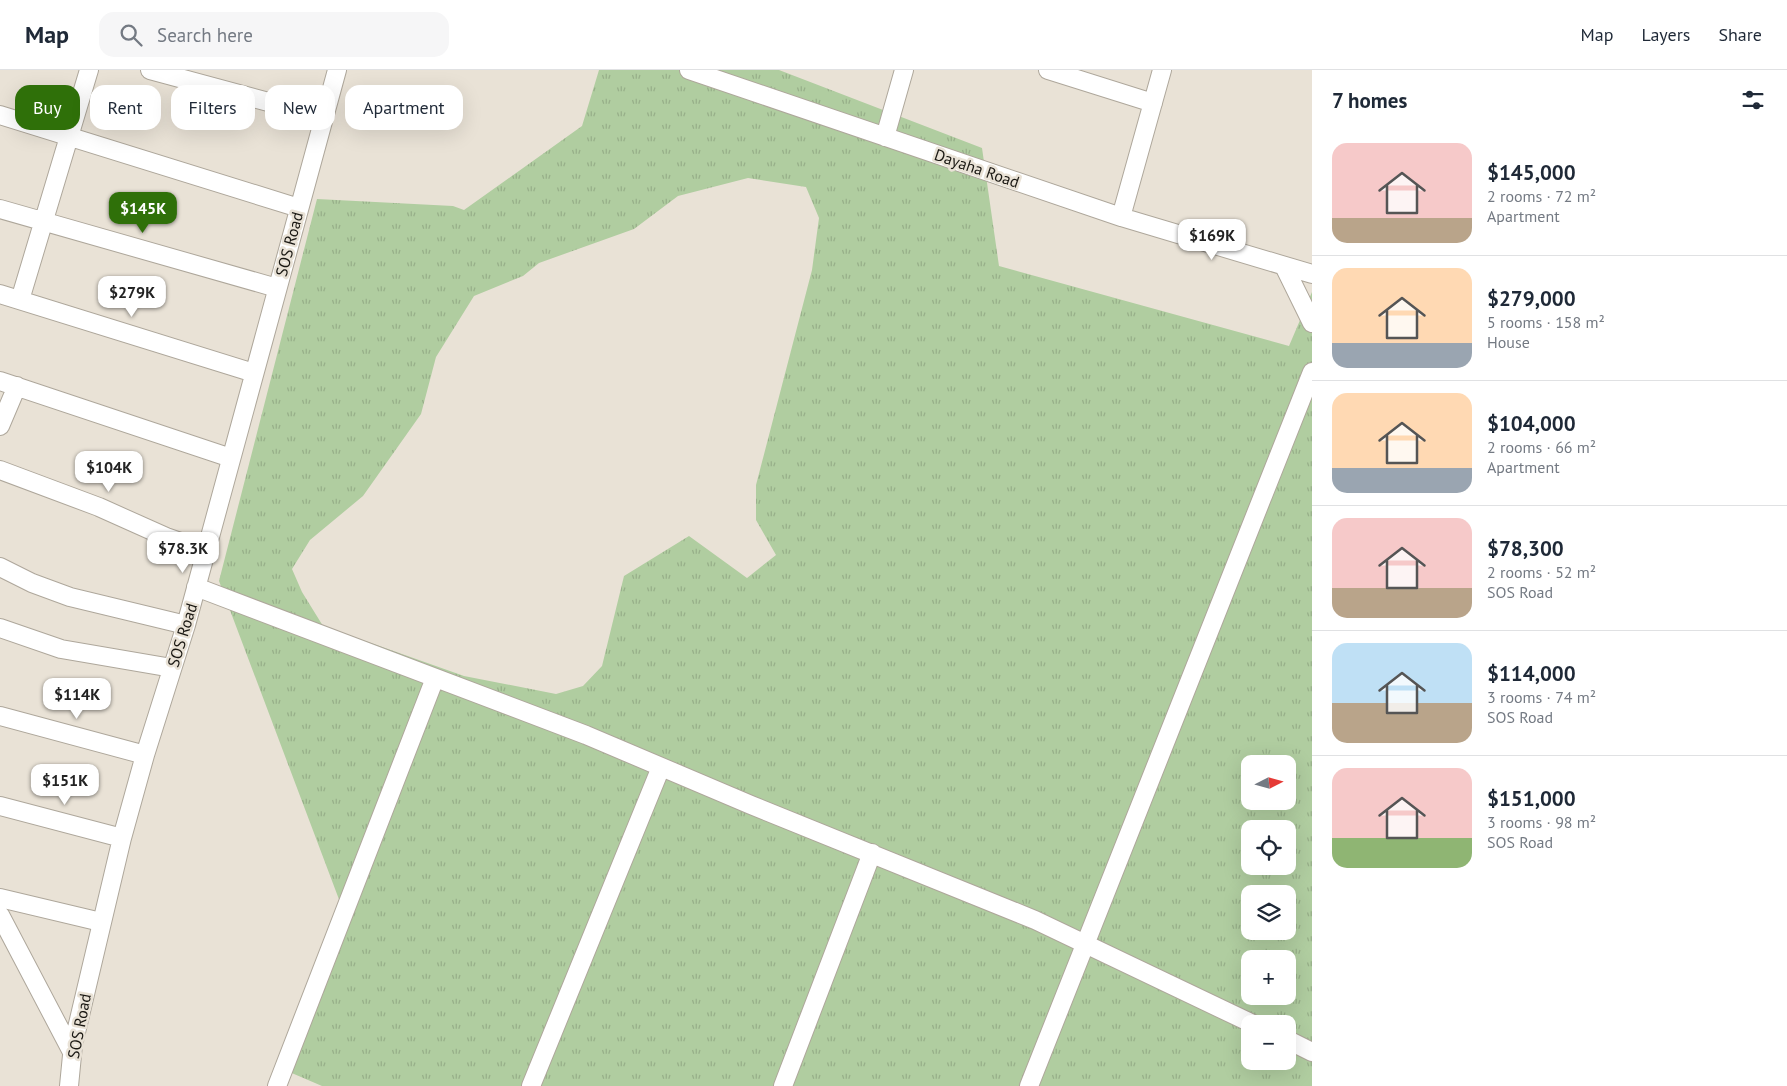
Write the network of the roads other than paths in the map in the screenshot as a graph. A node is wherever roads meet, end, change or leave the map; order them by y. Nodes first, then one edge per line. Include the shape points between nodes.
1 (89, 70) edge
2 (150, 70) edge
3 (337, 70) edge
4 (689, 70) edge
5 (904, 70) edge
6 (1048, 70) edge
7 (1162, 70) edge
8 (333, 85) edge
9 (265, 101) edge
10 (1153, 103) junction
11 (0, 115) edge
12 (320, 130) edge
13 (69, 137) junction
14 (885, 137) junction
15 (299, 208) junction
16 (0, 209) edge
17 (1121, 217) junction
18 (43, 221) junction
19 (1284, 266) junction
20 (1312, 274) edge
21 (278, 288) junction
22 (0, 294) edge
23 (20, 300) junction
24 (1312, 323) edge
25 (1312, 372) edge
26 (254, 373) junction
27 (0, 380) edge
28 (17, 386) junction
29 (0, 426) edge
30 (231, 458) junction
31 (0, 470) edge
32 (206, 551) junction
33 (0, 567) edge
34 (196, 586) junction
35 (186, 625) junction
36 (0, 628) edge
37 (172, 668) junction
38 (435, 678) junction
39 (0, 716) edge
40 (145, 755) junction
41 (661, 767) junction
42 (0, 806) edge
43 (122, 838) junction
44 (872, 853) junction
45 (0, 898) edge
46 (0, 915) edge
47 (101, 922) junction
48 (1084, 943) junction
49 (1241, 1018) edge
50 (1296, 1044) edge
51 (72, 1052) junction
52 (1312, 1052) edge
53 (69, 1086) edge
54 (277, 1086) edge
55 (531, 1086) edge
56 (783, 1086) edge
57 (1029, 1086) edge

1 - 13 street
2 - 9 street
3 - 8 street, SOS Road
4 - 14 street, Dayaha Road
5 - 14 street
6 - 10 street
7 - 10 street
10 - 17 street
11 - 13 street
12 - 15 street, SOS Road
13 - 15 street
13 - 18 street
14 - 17 street, Dayaha Road
15 - 21 street, SOS Road
16 - 18 street
17 - 19 street, Dayaha Road
18 - 21 street
18 - 23 street
19 - 20 street, Dayaha Road
19 - 24 street
21 - 26 street, SOS Road
22 - 23 street
23 - 26 street
25 - 48 street
26 - 30 street, SOS Road
27 - 28 street
28 - 29 street
28 - 30 street
30 - 32 street, SOS Road
31 - 32 street
32 - 34 street, SOS Road
33 - 35 street via 70,597
34 - 35 street, SOS Road
34 - 38 street
35 - 37 street, SOS Road
36 - 37 street via 61,649
37 - 40 street, SOS Road
38 - 41 street
38 - 54 street
39 - 40 street
40 - 43 street, SOS Road
41 - 44 street
41 - 55 street
42 - 43 street
43 - 47 street, SOS Road
44 - 48 street
44 - 56 street
45 - 47 street
46 - 51 street
47 - 51 street, SOS Road
48 - 49 street
48 - 57 street
50 - 52 street
51 - 53 street, SOS Road

